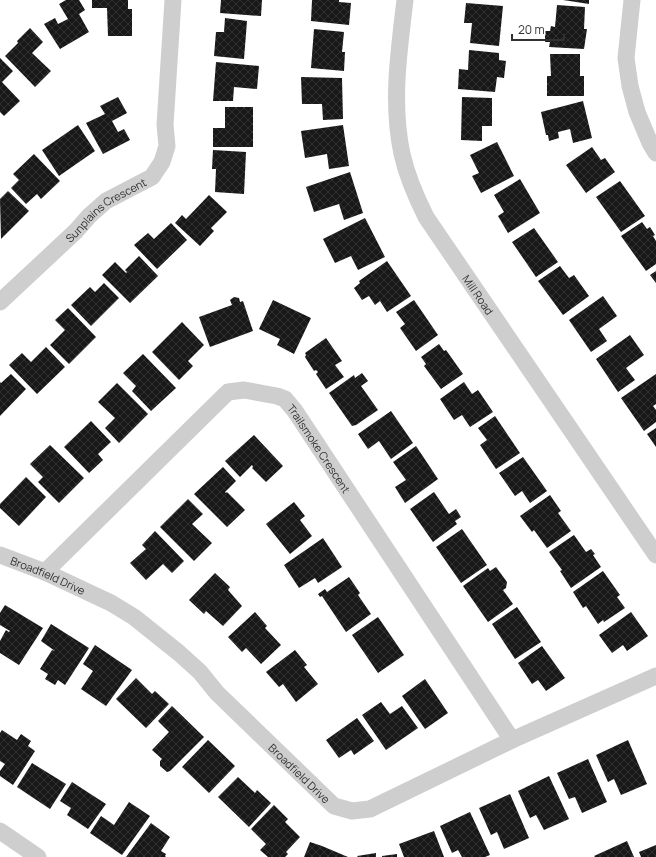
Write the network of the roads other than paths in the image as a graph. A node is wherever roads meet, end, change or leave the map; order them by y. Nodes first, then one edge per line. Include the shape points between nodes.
1 (173, 0) edge
2 (404, 0) edge
3 (632, 0) edge
4 (656, 153) edge
5 (0, 302) edge
6 (0, 555) edge
7 (656, 555) edge
8 (45, 572) junction
9 (656, 676) edge
10 (512, 740) junction
11 (0, 831) edge
12 (38, 857) edge

1 - 5 street, Sunplains Crescent via 165,125 166,146 162,162 152,177 106,201
2 - 7 street, Mill Road via 396,84 397,123 402,155 414,191 426,217
3 - 4 street via 626,58 630,86 637,112
6 - 8 street, Broadfield Drive
8 - 10 street, Broadfield Drive via 111,603 134,617 179,653 334,806 352,811 370,809
8 - 10 street, Trailsmoke Crescent via 228,392 244,390 277,396 285,399 295,411
9 - 10 street, Broadfield Drive
11 - 12 street

